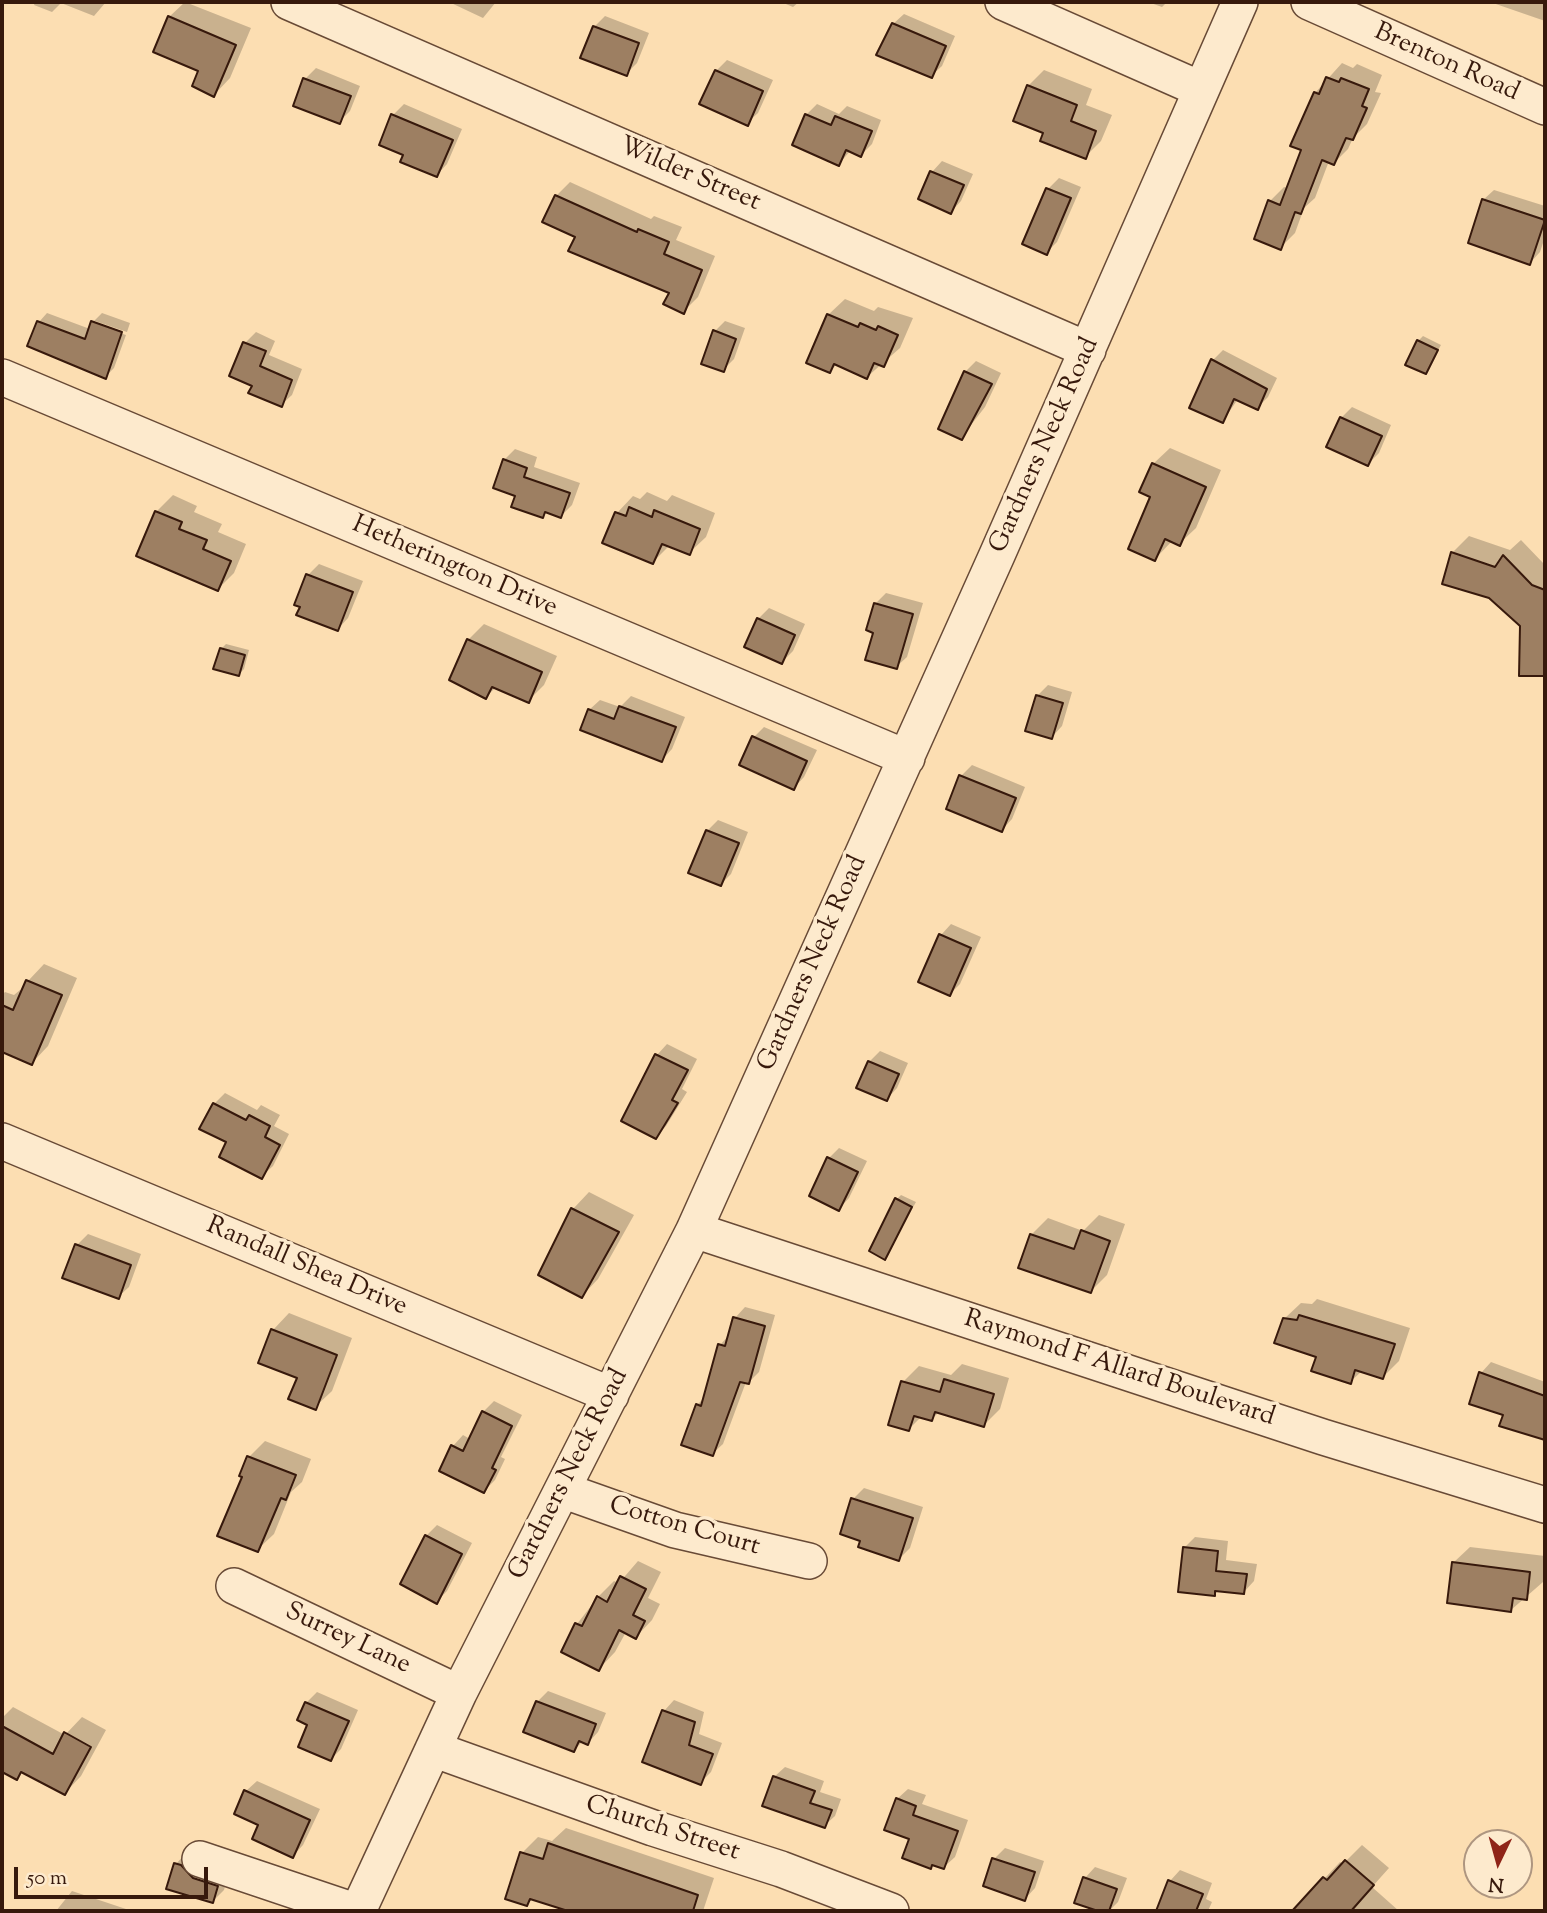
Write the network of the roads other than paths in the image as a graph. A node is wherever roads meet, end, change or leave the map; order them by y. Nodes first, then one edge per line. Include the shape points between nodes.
1 (289, 2) edge
2 (1003, 2) edge
3 (1240, 2) edge
4 (1309, 2) edge
5 (1200, 89) junction
6 (1545, 107) edge
7 (1088, 350) junction
8 (2, 377) edge
9 (907, 758) junction
10 (2, 1141) edge
11 (694, 1230) junction
12 (611, 1395) junction
13 (562, 1489) junction
14 (1545, 1505) edge
15 (808, 1561) dead end
16 (234, 1586) dead end
17 (460, 1693) junction
18 (433, 1749) junction
19 (201, 1859) dead end
20 (357, 1911) edge
21 (891, 1911) edge

1 - 7 street, Wilder Street
2 - 5 street
3 - 5 street, Gardners Neck Road
4 - 6 street, Brenton Road
5 - 7 street, Gardners Neck Road
7 - 9 street, Gardners Neck Road
8 - 9 street, Hetherington Drive
9 - 11 street, Gardners Neck Road
10 - 12 street, Randall Shea Drive
11 - 12 street, Gardners Neck Road
11 - 14 street, Raymond F Allard Boulevard via 1323,1437
12 - 13 street, Gardners Neck Road
13 - 15 street, Cotton Court via 675,1530
13 - 17 street, Gardners Neck Road
16 - 17 street, Surrey Lane
17 - 18 street, Gardners Neck Road
18 - 20 street, Gardners Neck Road
18 - 21 street, Church Street
19 - 20 street

